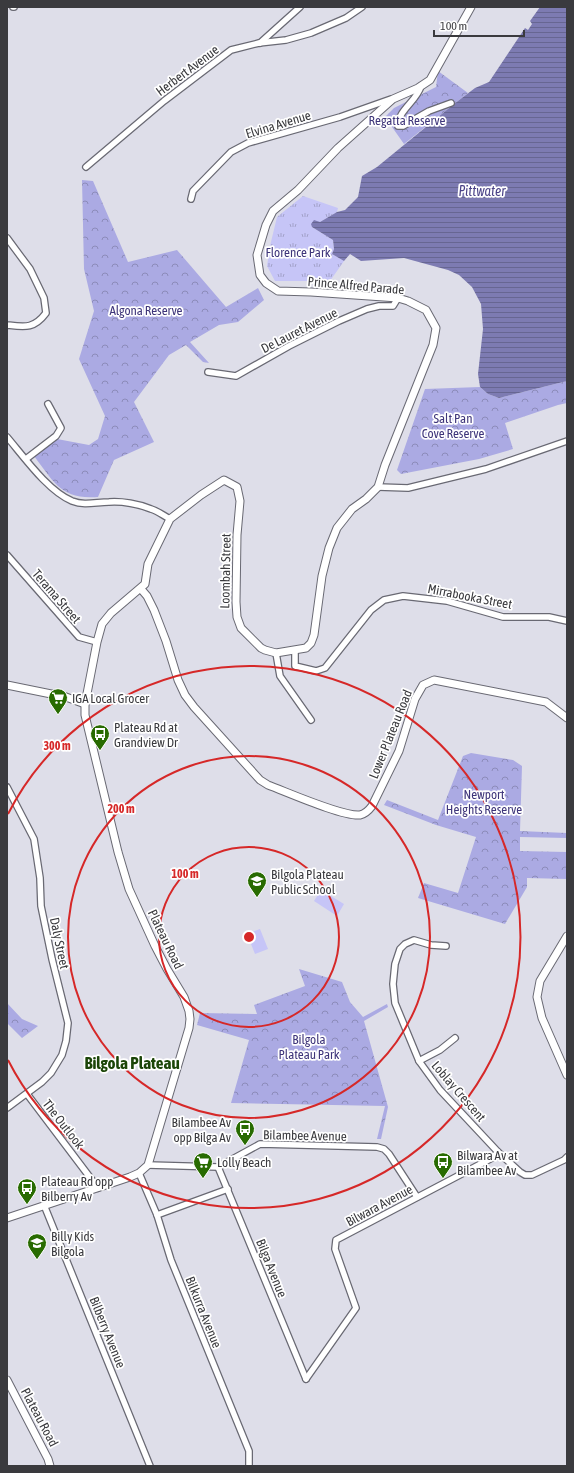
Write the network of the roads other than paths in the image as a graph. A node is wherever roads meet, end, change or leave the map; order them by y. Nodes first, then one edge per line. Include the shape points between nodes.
1 (300, 7) edge
2 (362, 7) edge
3 (471, 7) edge
4 (260, 43) junction
5 (421, 86) junction
6 (393, 99) junction
7 (451, 103) dead end
8 (86, 166) dead end
9 (190, 199) dead end
10 (7, 238) edge
11 (398, 298) junction
12 (7, 325) edge
13 (208, 372) dead end
14 (48, 404) dead end
15 (7, 437) edge
16 (567, 441) edge
17 (26, 459) junction
18 (378, 487) junction
19 (170, 520) junction
20 (7, 555) edge
21 (141, 589) junction
22 (567, 621) edge
23 (97, 642) junction
24 (295, 651) junction
25 (276, 653) junction
26 (7, 685) edge
27 (85, 704) junction
28 (567, 718) edge
29 (311, 720) dead end
30 (7, 787) edge
31 (567, 936) edge
32 (446, 946) dead end
33 (455, 1038) dead end
34 (419, 1061) junction
35 (567, 1075) edge
36 (27, 1094) junction
37 (7, 1108) edge
38 (498, 1152) junction
39 (567, 1157) edge
40 (148, 1165) junction
41 (218, 1167) junction
42 (139, 1173) junction
43 (98, 1188) junction
44 (228, 1189) junction
45 (417, 1197) junction
46 (44, 1205) junction
47 (157, 1216) junction
48 (7, 1218) edge
49 (306, 1379) joint
50 (7, 1380) edge
51 (50, 1466) edge
52 (150, 1466) edge
53 (249, 1466) edge

1 - 4 street
2 - 4 street, Herbert Avenue via 346,18 311,33 286,40
3 - 5 street, Prince Alfred Parade via 430,80
4 - 8 street, Herbert Avenue via 231,50 164,101
5 - 6 street, Prince Alfred Parade
5 - 7 street via 398,120 398,126 404,126 429,111
6 - 9 street, Elvina Avenue via 248,143 231,152 193,191
6 - 11 street, Prince Alfred Parade via 273,211 258,255 260,275 278,291
10 - 12 street via 30,269 44,298 46,313 33,325
11 - 13 street, De Lauret Avenue via 393,306 379,306 353,315 289,346 236,376
11 - 18 street, Prince Alfred Parade via 426,310 436,328 433,345
14 - 17 street via 61,428 56,436
15 - 17 street
16 - 18 street via 486,469 408,488
17 - 19 street via 60,495 74,502 127,503 151,508
18 - 24 street, Loombah Street via 352,509 338,528 329,548 322,576 314,635 306,648
19 - 21 street, Loombah Street via 150,558 146,570 147,581
19 - 25 street, Loombah Street via 224,480 237,487 240,501 236,565 237,617 241,628 261,648
20 - 23 street, Terama Street via 79,637
21 - 23 street, Plateau Road via 111,613 102,624
21 - 28 street, Lower Plateau Road via 154,610 182,690 194,707 260,780 352,815 367,812 372,806 399,751 415,699 423,685 434,680 546,702
22 - 24 street, Mirrabooka Street via 503,617 447,601 403,596 384,600 371,610 325,668 316,671 295,666
23 - 27 street, Plateau Road
24 - 25 street, Loombah Street
25 - 29 street via 280,676
26 - 27 street via 66,697
27 - 40 street, Plateau Road via 85,715 129,889 189,1011 189,1028
30 - 36 street, Daly Street via 34,839 41,906 68,1023 62,1055 51,1073
31 - 35 street via 540,981 537,998 542,1018
32 - 34 street, Loblay Crescent via 414,940 400,949 395,964 392,984 394,1003
33 - 34 street via 440,1050
34 - 38 street, Loblay Crescent via 440,1090
36 - 37 street, The Outlook
36 - 43 street, The Outlook
38 - 39 street via 525,1175
38 - 45 street, Bilwara Avenue via 492,1158
40 - 41 street
40 - 42 street
41 - 44 street, Bilga Avenue
41 - 45 street, Bilambee Avenue via 260,1144 377,1147 389,1154
42 - 43 street
42 - 47 street, Bilkurra Avenue
43 - 46 street
44 - 47 street
44 - 49 street, Bilga Avenue
45 - 49 street, Bilwara Avenue via 336,1240 335,1249 356,1308
46 - 48 street
46 - 52 street, Bilberry Avenue
47 - 53 street, Bilkurra Avenue via 171,1260 249,1451
50 - 51 street, Plateau Road

